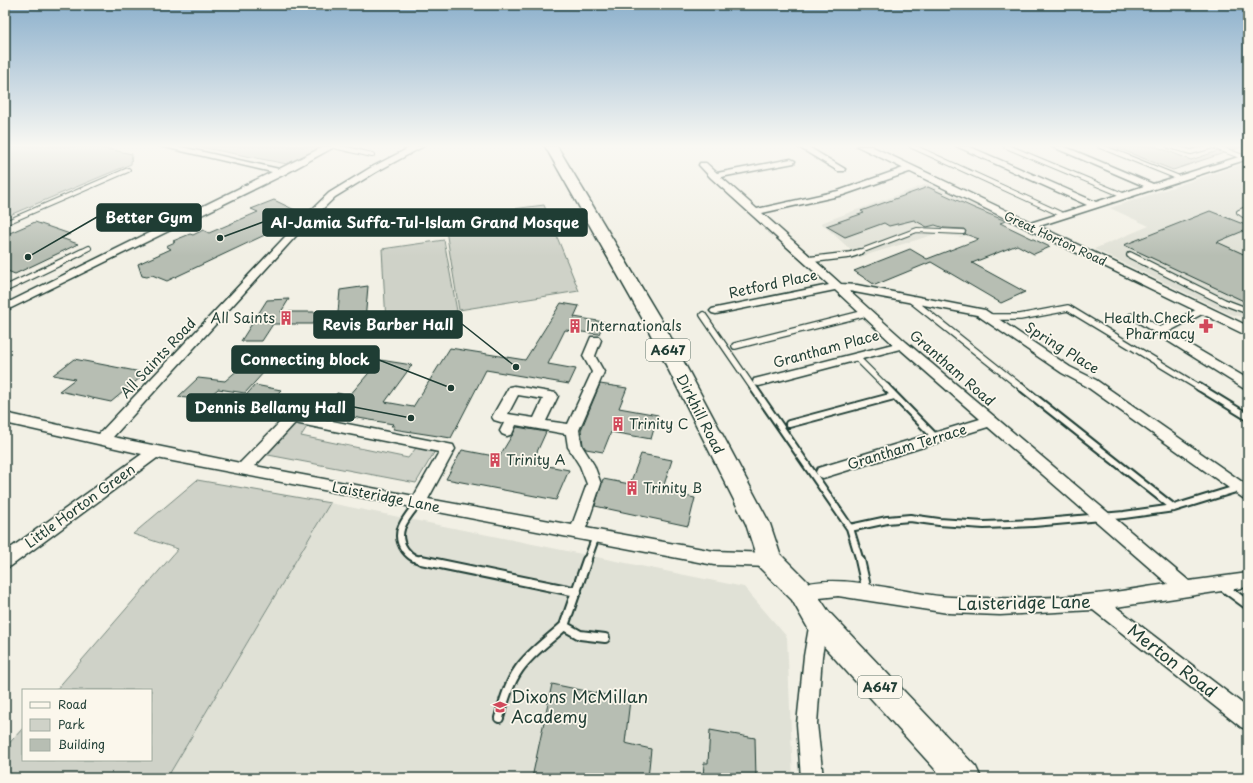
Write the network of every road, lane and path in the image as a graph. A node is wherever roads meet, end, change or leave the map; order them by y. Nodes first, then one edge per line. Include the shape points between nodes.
1 (99, 183) edge
2 (261, 183) edge
3 (352, 183) edge
4 (572, 183) edge
5 (721, 183) edge
6 (870, 183) edge
7 (938, 183) edge
8 (993, 183) edge
9 (1044, 183) edge
10 (1093, 183) edge
11 (1144, 183) edge
12 (1162, 183) edge
13 (1152, 186) junction
14 (1123, 195) junction
15 (1096, 205) junction
16 (1248, 208) edge
17 (754, 212) junction
18 (1063, 214) junction
19 (1248, 218) edge
20 (5, 223) edge
21 (1030, 226) junction
22 (963, 232) dead end
23 (89, 248) dead end
24 (1130, 255) dead end
25 (807, 260) junction
26 (836, 286) junction
27 (5, 289) edge
28 (908, 298) junction
29 (5, 308) edge
30 (1202, 310) junction
31 (716, 311) dead end
32 (1248, 311) edge
33 (866, 313) junction
34 (703, 315) dead end
35 (1134, 316) dead end
36 (988, 317) junction
37 (1161, 331) junction
38 (1248, 332) edge
39 (596, 340) dead end
40 (902, 345) junction
41 (735, 346) dead end
42 (856, 357) junction
43 (759, 382) dead end
44 (1248, 385) edge
45 (894, 396) junction
46 (1248, 416) edge
47 (5, 418) edge
48 (991, 422) junction
49 (538, 424) junction
50 (789, 424) dead end
51 (572, 430) junction
52 (936, 438) junction
53 (102, 440) junction
54 (155, 452) junction
55 (242, 469) junction
56 (823, 472) dead end
57 (1244, 491) edge
58 (418, 503) junction
59 (1174, 508) junction
60 (1103, 517) junction
61 (850, 528) junction
62 (576, 532) junction
63 (596, 536) junction
64 (769, 560) junction
65 (5, 561) edge
66 (1248, 580) edge
67 (1219, 584) junction
68 (1186, 589) junction
69 (577, 592) junction
70 (801, 592) junction
71 (867, 592) junction
72 (1096, 602) junction
73 (1248, 605) edge
74 (819, 621) junction
75 (564, 626) junction
76 (605, 638) dead end
77 (498, 718) dead end
78 (1248, 720) edge
79 (812, 778) edge
80 (965, 778) edge

1 - 20 lane
2 - 29 street
3 - 53 street, All Saints Road via 332,195 302,224
4 - 64 main road, Dirkhill Road / A647 via 655,325 758,524
5 - 17 street, Grantham Road
6 - 17 street via 840,193
7 - 21 street, Great Horton Road
8 - 18 lane
9 - 15 street
10 - 14 lane
11 - 13 street
12 - 13 street
13 - 14 street
14 - 15 street
15 - 18 street
16 - 19 lane via 1239,212
17 - 25 street, Grantham Road
18 - 21 street
21 - 30 street, Great Horton Road
22 - 25 lane via 917,230 850,255
23 - 27 lane
24 - 32 lane via 1224,302
25 - 26 street, Grantham Road
26 - 28 street, Spring Place
26 - 31 street, Retford Place
26 - 33 street, Grantham Road
28 - 36 street, Spring Place via 981,312
28 - 59 lane
30 - 37 street
30 - 38 street, Great Horton Road
33 - 40 street, Grantham Road
33 - 41 lane
34 - 61 lane
35 - 37 street
36 - 46 lane via 1020,317 1068,308
36 - 57 street, Spring Place via 1066,370 1091,383
37 - 44 street
39 - 51 street via 588,356 598,372
40 - 42 street, Grantham Place
40 - 48 street, Grantham Road
42 - 43 street, Grantham Place
42 - 45 lane
45 - 50 lane
45 - 52 lane
47 - 53 street, Laisteridge Lane
48 - 52 street, Grantham Terrace
48 - 60 street, Grantham Road
49 - 49 street via 509,425 499,417 514,390 551,396
49 - 51 street
51 - 62 street via 575,447 587,465 594,484
52 - 56 street, Grantham Terrace
53 - 54 street, Laisteridge Lane
54 - 55 street, Laisteridge Lane
54 - 65 street, Little Horton Green
55 - 58 street, Laisteridge Lane
55 - 58 street via 292,418 448,449
57 - 59 lane
58 - 62 street, Laisteridge Lane
58 - 69 lane via 400,529 399,541 414,559
59 - 60 lane
60 - 61 lane via 984,525 910,518
60 - 68 street, Grantham Road
61 - 71 lane
62 - 63 street, Laisteridge Lane
63 - 64 street, Laisteridge Lane via 714,558
63 - 69 lane
64 - 70 main road, A647
66 - 67 street, Laisteridge Lane
67 - 68 street, Laisteridge Lane
67 - 73 lane
68 - 72 street, Laisteridge Lane
69 - 75 lane
70 - 71 street, Laisteridge Lane via 838,588
70 - 74 main road, A647
71 - 72 street, Laisteridge Lane via 948,605 1000,607
72 - 78 street, Merton Road
74 - 79 street via 807,724
74 - 80 main road, A647
75 - 76 lane via 580,635
75 - 77 lane via 539,647 519,670

